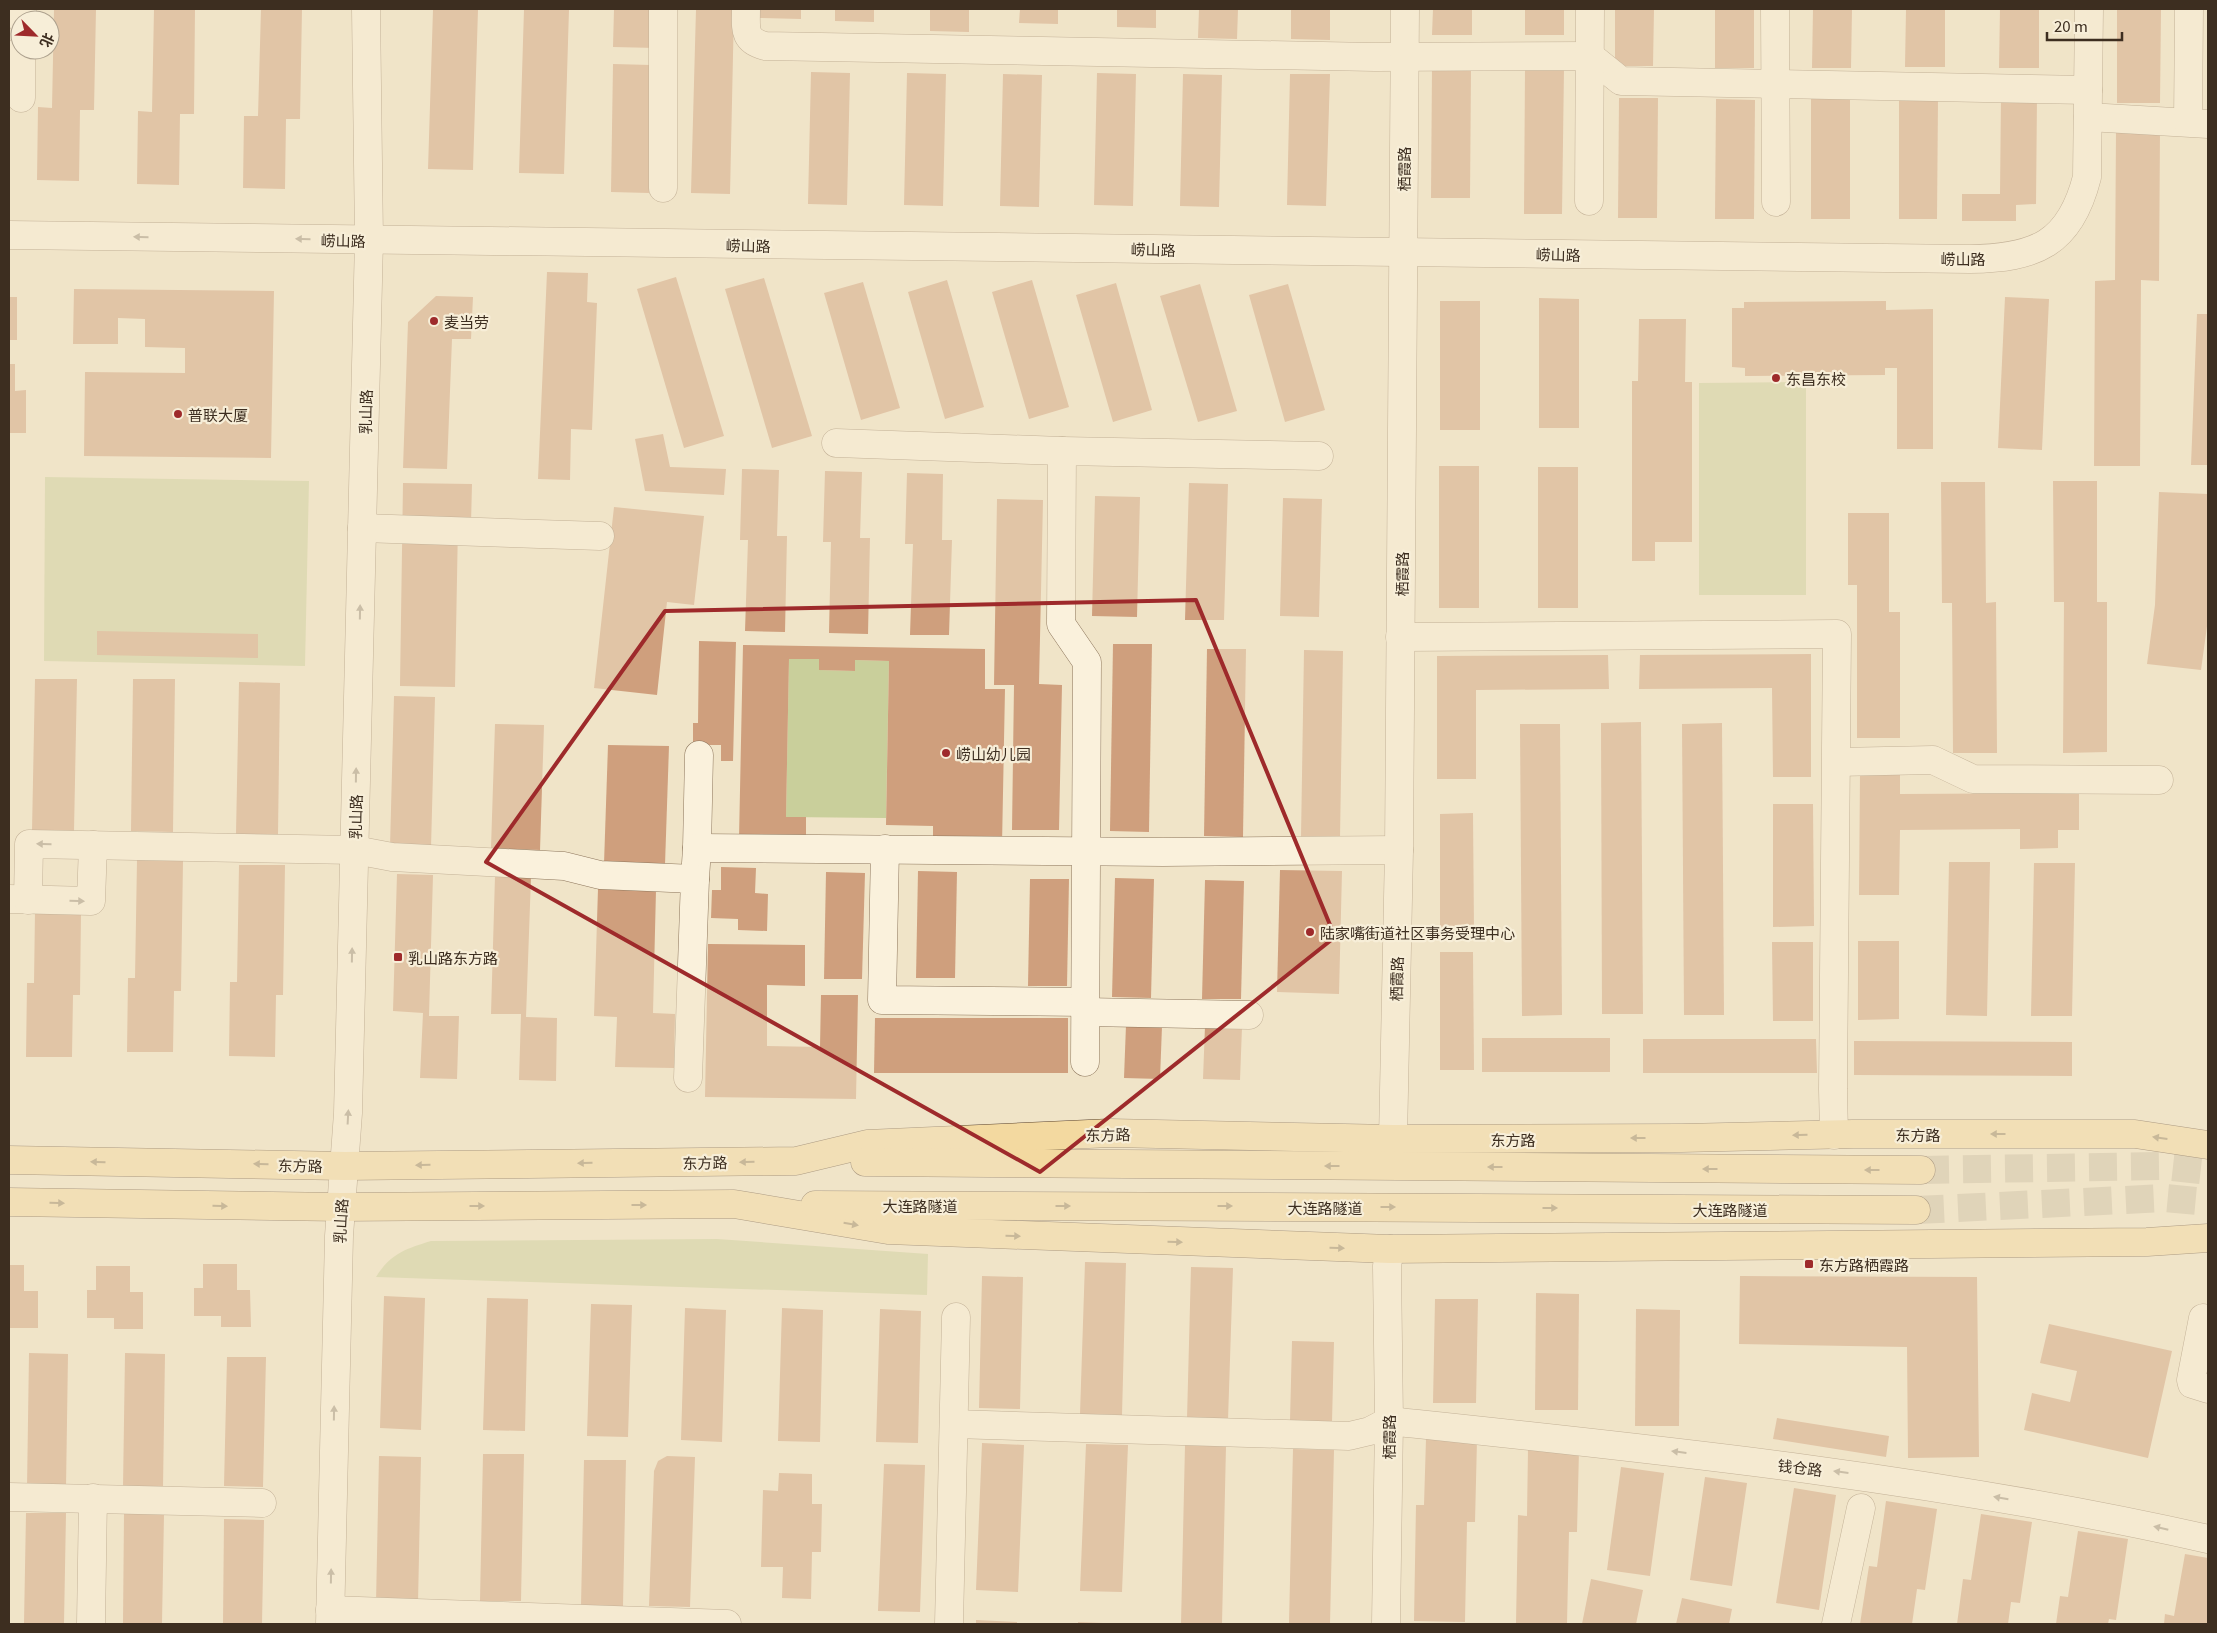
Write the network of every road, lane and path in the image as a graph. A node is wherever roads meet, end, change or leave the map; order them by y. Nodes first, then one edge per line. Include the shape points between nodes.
1 (366, 9) edge
2 (663, 9) edge
3 (746, 9) edge
4 (1405, 9) edge
5 (1590, 9) edge
6 (1775, 9) edge
7 (2089, 9) edge
8 (2189, 9) edge
9 (1590, 56) junction
10 (1404, 57) junction
11 (21, 60) edge
12 (1775, 84) junction
13 (21, 98) dead end
14 (2088, 104) junction
15 (2198, 123) edge
16 (663, 188) dead end
17 (1589, 201) dead end
18 (1776, 202) dead end
19 (9, 235) edge
20 (369, 240) junction
21 (1403, 252) junction
22 (836, 443) dead end
23 (1062, 452) junction
24 (1319, 456) dead end
25 (362, 528) junction
26 (600, 536) dead end
27 (1400, 637) junction
28 (699, 754) dead end
29 (1836, 762) junction
30 (2159, 780) dead end
31 (93, 845) junction
32 (697, 848) junction
33 (885, 849) junction
34 (354, 850) junction
35 (1399, 850) junction
36 (1085, 851) junction
37 (695, 879) junction
38 (18, 899) edge
39 (1085, 1007) junction
40 (1249, 1014) dead end
41 (1085, 1062) dead end
42 (688, 1078) dead end
43 (1834, 1135) junction
44 (1393, 1140) junction
45 (2208, 1145) edge
46 (9, 1160) edge
47 (796, 1161) junction
48 (345, 1166) junction
49 (1921, 1170) tunnel mouth
50 (9, 1202) edge
51 (734, 1204) junction
52 (340, 1207) junction
53 (1916, 1210) tunnel mouth
54 (2208, 1238) edge
55 (1390, 1250) junction
56 (956, 1317) dead end
57 (2203, 1318) dead end
58 (2208, 1389) edge
59 (1389, 1421) junction
60 (954, 1424) junction
61 (9, 1497) edge
62 (93, 1498) junction
63 (262, 1503) dead end
64 (1861, 1508) dead end
65 (2208, 1539) edge
66 (330, 1617) edge
67 (646, 1623) edge
68 (91, 1624) edge
69 (727, 1624) edge
70 (949, 1624) edge
71 (1386, 1624) edge
72 (1836, 1624) edge

1 - 20 street, 乳山路
2 - 16 street
3 - 10 street via 746,33 754,43 765,46
4 - 10 street, 栖霞路
5 - 9 street
6 - 12 street
7 - 14 street, 崂山路
8 - 15 street
9 - 10 street
9 - 12 street via 1621,82
9 - 17 street
10 - 21 street, 栖霞路
11 - 13 street
12 - 14 street
12 - 18 street
14 - 15 street
14 - 21 street, 崂山路 via 2087,177 2081,200 2059,234 2024,254 1970,259
20 -> 19 street, 崂山路
20 - 21 street, 崂山路
20 - 25 street, 乳山路
21 - 27 street, 栖霞路
22 - 23 street
23 - 24 street
23 - 36 street via 1061,624 1087,662
25 - 26 street
34 -> 25 street, 乳山路
27 - 29 street via 1837,634
27 - 35 street, 栖霞路
28 - 32 street
29 - 30 street via 1933,760 1972,779
29 - 43 street
31 - 34 street
31 -> 38 street via 29,844
38 -> 31 street via 91,901
32 - 33 street
32 - 37 street
33 - 36 street
33 - 39 street via 882,1000
34 - 37 street via 392,857 564,866 600,875
48 -> 34 street, 乳山路
35 - 36 street
35 - 44 street, 栖霞路
36 - 39 street
37 - 42 street
39 - 40 street
39 - 41 street
43 -> 44 main road, 东方路
45 -> 43 main road, 东方路 via 2135,1134
44 - 47 main road, 东方路 via 1111,1133 868,1144
48 -> 46 main road, 东方路
47 -> 48 main road, 东方路
49 -> 47 main road
48 - 52 street, 乳山路
50 -> 52 main road
52 -> 51 main road
51 -> 53 main road, 大连路隧道
51 -> 55 main road via 888,1230
66 -> 52 street, 乳山路
54 - 55 main road via 2147,1242
55 - 59 street, 栖霞路 via 1387,1266
56 - 60 street
57 - 58 street via 2191,1380 2192,1384
59 - 60 street via 1370,1431 1349,1436
65 -> 59 street, 钱仓路 via 2135,1522 1886,1478
59 - 71 street, 栖霞路
60 - 70 street
61 - 62 street
62 - 63 street
62 - 68 street
64 - 72 street
66 - 67 street
67 - 69 street

